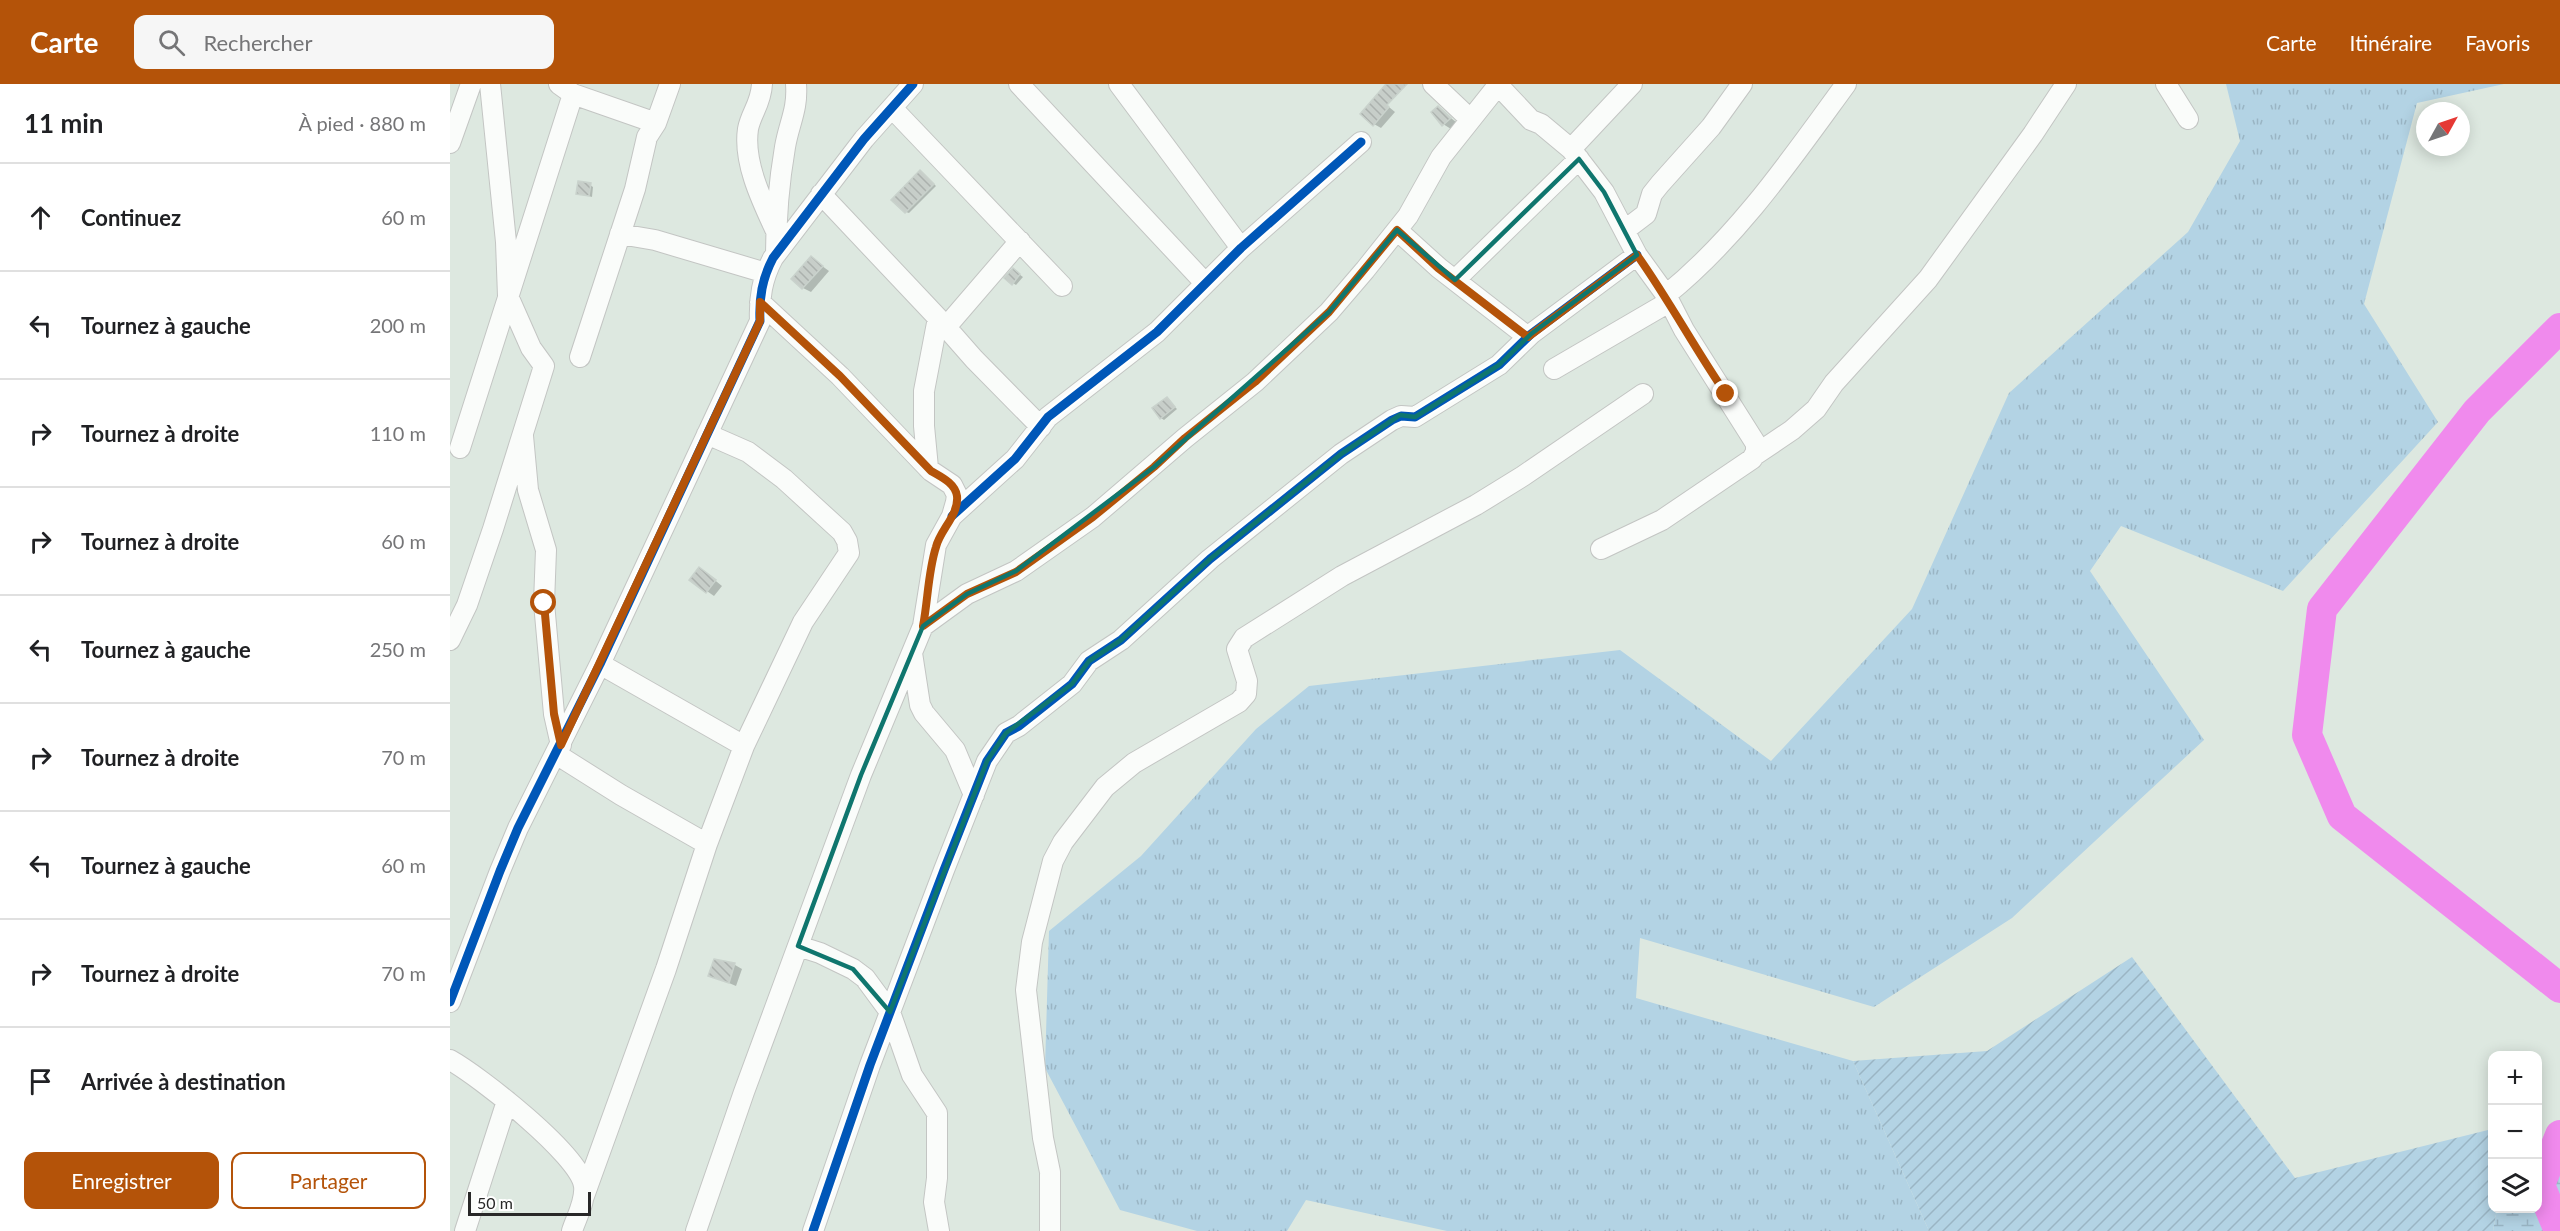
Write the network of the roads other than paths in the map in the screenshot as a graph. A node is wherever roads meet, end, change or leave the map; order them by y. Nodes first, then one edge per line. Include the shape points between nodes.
1 (471, 84) edge
2 (490, 84) edge
3 (670, 84) edge
4 (762, 84) edge
5 (796, 84) edge
6 (913, 84) edge
7 (1019, 84) edge
8 (1119, 84) edge
9 (1433, 84) edge
10 (1632, 84) edge
11 (1742, 84) edge
12 (1846, 84) edge
13 (2066, 84) edge
14 (2166, 84) edge
15 (1499, 85) edge
16 (566, 89) edge
17 (892, 108) junction
18 (1470, 119) junction
19 (2188, 119) dead end
20 (656, 123) junction
21 (1361, 142) dead end
22 (450, 143) edge
23 (1575, 154) junction
24 (821, 194) junction
25 (776, 229) junction
26 (1397, 230) junction
27 (1625, 230) junction
28 (620, 234) junction
29 (1020, 241) junction
30 (1241, 248) junction
31 (776, 254) junction
32 (1637, 255) junction
33 (766, 273) junction
34 (1455, 280) junction
35 (1205, 283) junction
36 (1062, 286) dead end
37 (508, 296) junction
38 (1667, 299) junction
39 (760, 302) junction
40 (942, 323) junction
41 (1528, 337) junction
42 (580, 357) dead end
43 (1554, 369) dead end
44 (1643, 394) dead end
45 (1041, 427) junction
46 (522, 434) junction
47 (706, 434) junction
48 (460, 448) dead end
49 (1755, 455) junction
50 (928, 468) junction
51 (952, 516) junction
52 (1601, 549) dead end
53 (923, 626) junction
54 (450, 640) edge
55 (912, 653) junction
56 (600, 664) junction
57 (744, 746) junction
58 (558, 750) junction
59 (974, 795) junction
60 (707, 844) junction
61 (798, 946) junction
62 (450, 1002) edge
63 (890, 1012) junction
64 (450, 1060) edge
65 (507, 1101) junction
66 (584, 1196) junction
67 (465, 1231) edge
68 (572, 1231) edge
69 (696, 1231) edge
70 (813, 1231) edge
71 (939, 1231) edge
72 (1050, 1231) edge

1 - 22 street
2 - 37 street
3 - 20 street
4 - 25 street via 758,107 748,128 749,147 762,201
5 - 25 street via 797,103 785,146
6 - 17 street
7 - 35 street
8 - 30 street
9 - 18 street
10 - 23 street
11 - 27 street via 1712,127 1656,189 1646,214
12 - 38 street via 1751,210
13 - 49 street via 1928,279 1834,382 1816,409
14 - 19 street
15 - 18 street
15 - 23 street via 1530,120 1541,124
16 - 20 street
16 - 37 street
17 - 24 street
17 - 29 street
18 - 26 street
20 - 28 street via 647,137
21 - 30 street
23 - 27 street via 1604,192
23 - 34 street
24 - 31 street
24 - 40 street
25 - 31 street
26 - 34 street
26 - 53 street via 1329,312 1255,382 1154,467 1016,572 967,594
27 - 32 street
28 - 33 street via 655,240
28 - 42 street
29 - 36 street
29 - 40 street
30 - 35 street
31 - 33 street
32 - 38 street
32 - 41 street
33 - 39 street
34 - 41 street
35 - 45 street via 1156,332 1048,417
37 - 46 street via 531,348 544,366
37 - 48 street
38 - 43 street
38 - 49 street via 1756,444
39 - 47 street via 760,321
39 - 50 street via 840,376
40 - 45 street
40 - 50 street via 924,391
41 - 59 street via 1499,365 1472,383 1415,417 1398,416 1341,454 1209,559 1121,640 1089,662 1072,684 1006,734 987,761
44 - 72 street via 1476,506 1342,576 1244,638 1237,649 1247,681 1246,694 1239,702 1134,763 1105,787 1063,842 1053,861 1032,942 1026,990 1050,1172
45 - 51 street via 1015,459
46 - 54 street via 467,605
46 - 58 street via 528,490 546,550 544,603
47 - 56 street
47 - 57 street via 748,452 784,479 842,531 849,548 803,622
49 - 52 street via 1668,517
50 - 51 street via 954,489
51 - 53 street via 936,545
53 - 55 street
55 - 59 street via 920,705 955,750
55 - 61 street via 861,775
56 - 57 street
56 - 58 street
57 - 60 street
58 - 60 street via 621,795
58 - 62 street via 500,871
59 - 63 street
60 - 66 street
61 - 63 street via 853,969 865,978
61 - 69 street
63 - 70 street
63 - 71 street via 912,1075 937,1113 934,1202
64 - 65 street
65 - 66 street via 571,1164 582,1178
65 - 67 street
66 - 68 street

